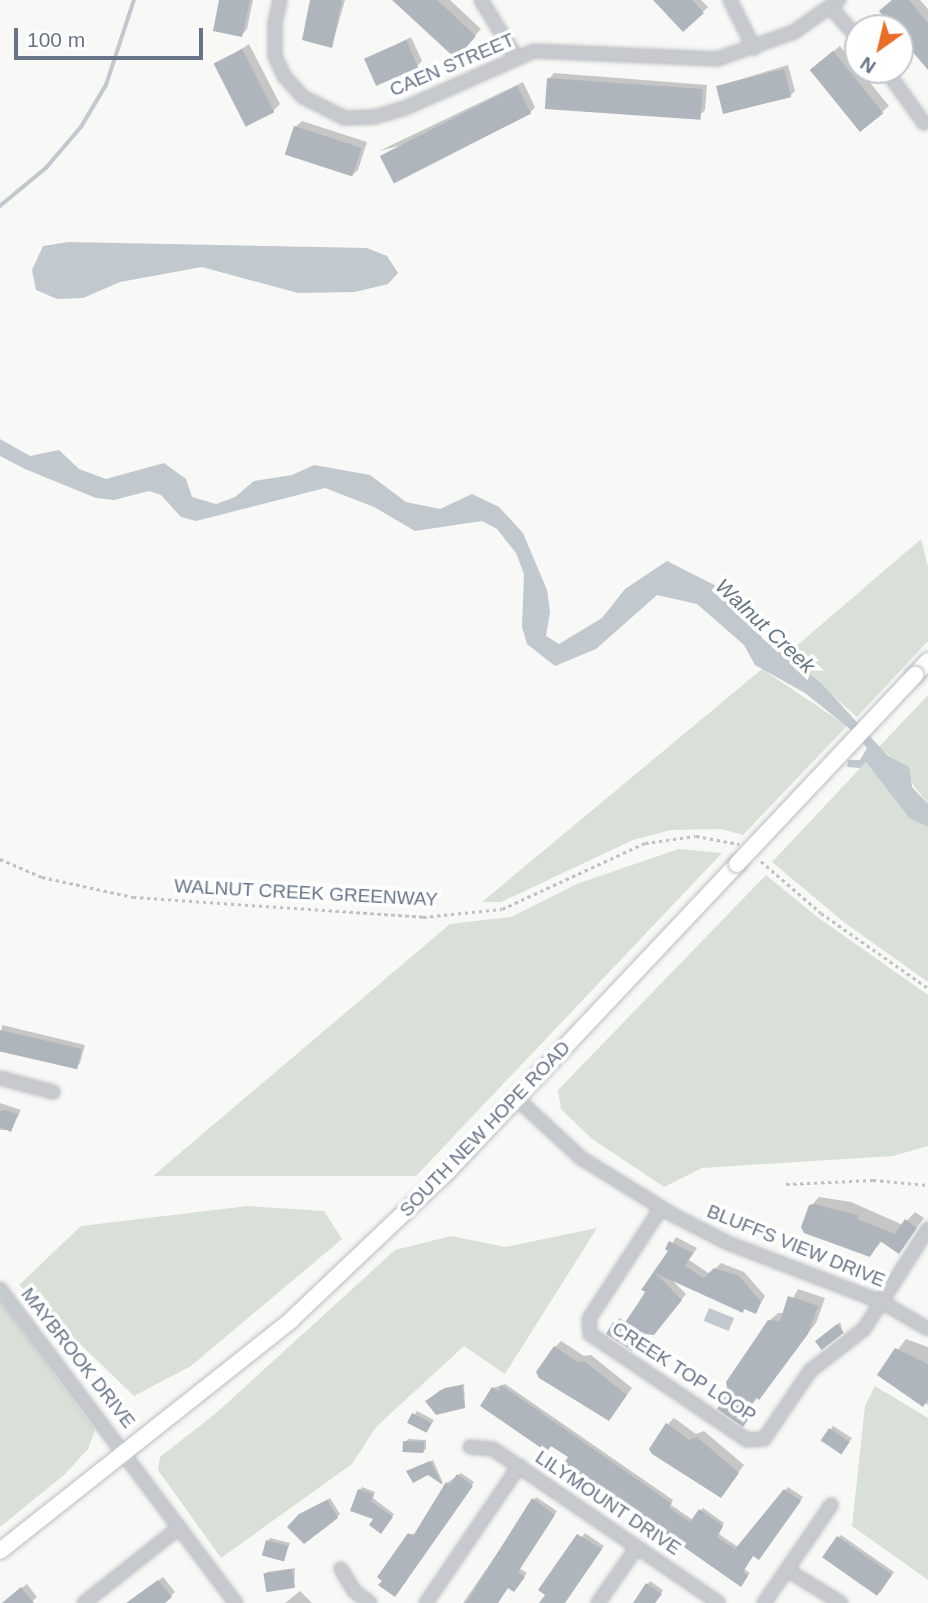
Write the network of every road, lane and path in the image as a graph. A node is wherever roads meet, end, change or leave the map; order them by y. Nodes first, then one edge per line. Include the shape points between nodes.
1 (280, 0) edge
2 (481, 0) edge
3 (730, 0) edge
4 (835, 4) edge
5 (754, 48) junction
6 (516, 57) junction
7 (896, 84) edge
8 (924, 123) dead end
9 (928, 662) edge
10 (745, 848) dead end
11 (756, 857) dead end
12 (0, 859) edge
13 (928, 988) edge
14 (0, 1078) edge
15 (53, 1092) dead end
16 (516, 1098) junction
17 (786, 1184) dead end
18 (928, 1185) edge
19 (661, 1208) junction
20 (928, 1229) edge
21 (0, 1289) edge
22 (882, 1302) junction
23 (928, 1329) edge
24 (470, 1447) dead end
25 (126, 1451) junction
26 (519, 1466) junction
27 (831, 1505) dead end
28 (180, 1527) junction
29 (636, 1547) junction
30 (0, 1551) edge
31 (341, 1569) dead end
32 (787, 1570) junction
33 (84, 1603) edge
34 (236, 1603) edge
35 (370, 1603) edge
36 (426, 1603) edge
37 (598, 1603) edge
38 (719, 1603) edge
39 (764, 1603) edge
40 (841, 1603) edge

1 - 6 street, CAEN STREET via 275,56 284,76 303,97 345,118 374,117 405,108
2 - 6 street
3 - 5 street
4 - 5 street, CAEN STREET via 794,32
5 - 6 street, CAEN STREET via 717,59 552,50
7 - 8 street
9 - 16 main road, SOUTH NEW HOPE ROAD, bridge
10 - 12 path, WALNUT CREEK GREENWAY via 728,840 696,836 645,843 502,909 400,916 133,897 42,877
11 - 13 path via 821,913
14 - 15 street
16 - 19 street, BLUFFS VIEW DRIVE via 581,1158
16 - 25 main road, SOUTH NEW HOPE ROAD via 449,1170 291,1320
17 - 18 path via 873,1180
19 - 22 street, BLUFFS VIEW DRIVE via 728,1243
19 - 22 street, CREEK TOP LOOP via 589,1319 590,1334 747,1440 764,1439 810,1371 864,1329
20 - 22 street
21 - 25 street, MAYBROOK DRIVE
22 - 23 street, BLUFFS VIEW DRIVE
24 - 26 street, LILYMOUNT DRIVE via 493,1449
25 - 28 street, MAYBROOK DRIVE
25 - 30 main road, SOUTH NEW HOPE ROAD
26 - 29 street, LILYMOUNT DRIVE
26 - 36 street
27 - 32 street
28 - 33 street
28 - 34 street, MAYBROOK DRIVE
29 - 37 street
29 - 38 street, LILYMOUNT DRIVE
31 - 35 street via 354,1591
32 - 39 street
32 - 40 street

